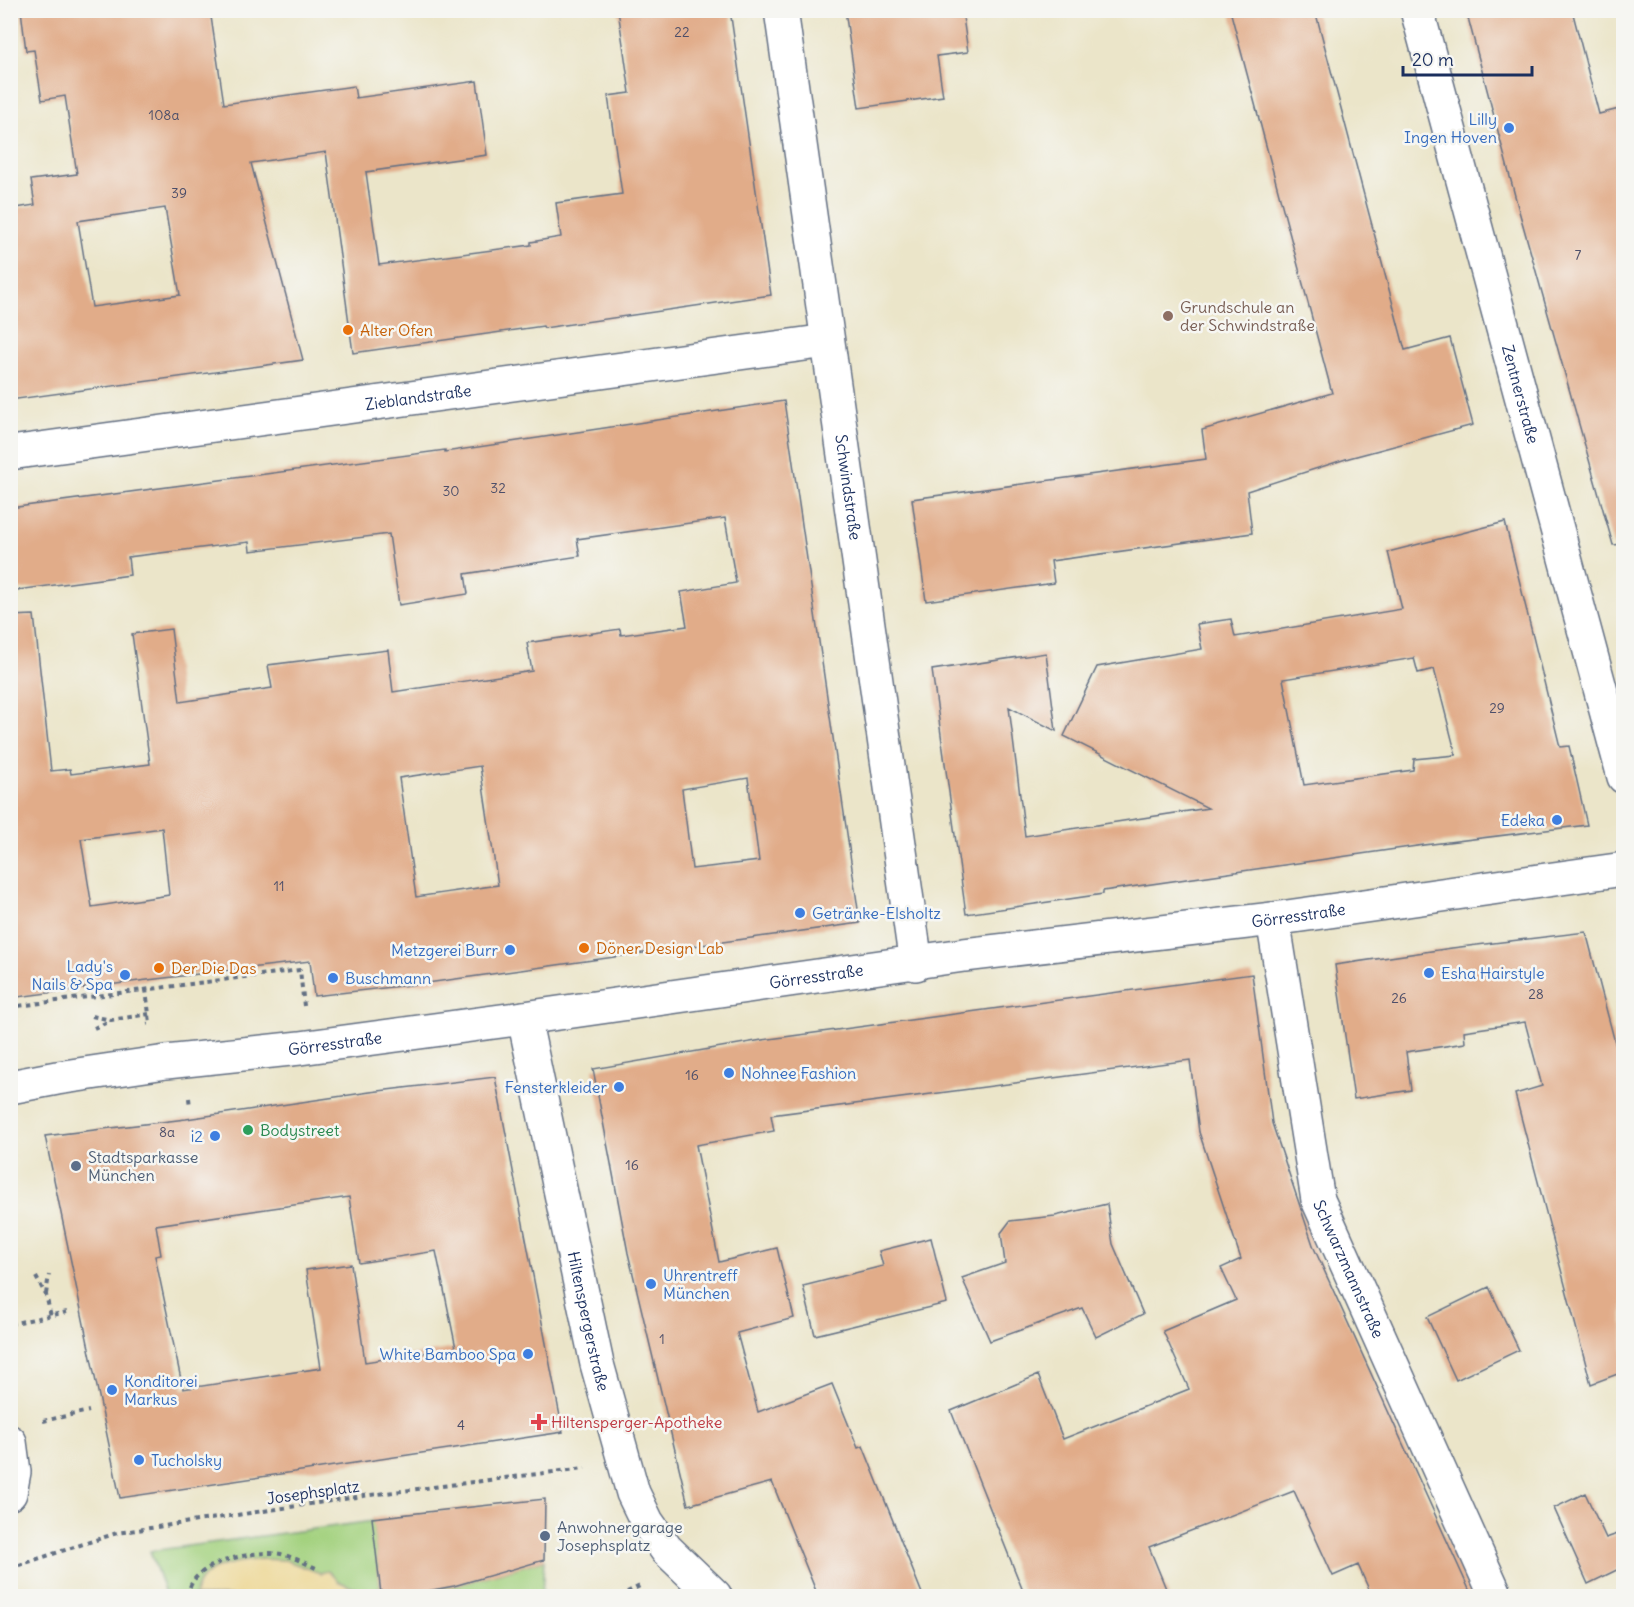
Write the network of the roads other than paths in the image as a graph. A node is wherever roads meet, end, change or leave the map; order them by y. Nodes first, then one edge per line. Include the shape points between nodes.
1 (781, 10) edge
2 (1417, 10) edge
3 (827, 341) junction
4 (10, 453) edge
5 (1623, 777) edge
6 (1623, 869) edge
7 (1273, 919) junction
8 (916, 964) junction
9 (524, 1018) junction
10 (10, 1087) edge
11 (22, 1433) edge
12 (10, 1493) edge
13 (715, 1596) edge
14 (1496, 1596) edge

1 - 3 street, Schwindstraße
2 - 5 street, Zentnerstraße
3 - 4 street, Zieblandstraße
3 - 8 street, Schwindstraße
6 - 7 street, Görresstraße
7 - 8 street, Görresstraße
7 - 14 street, Schwarzmannstraße via 1318,1200
8 - 9 street, Görresstraße
9 - 10 street, Görresstraße via 166,1062
9 - 13 street, Hiltenspergerstraße via 597,1364 633,1492 666,1549
11 - 12 street

